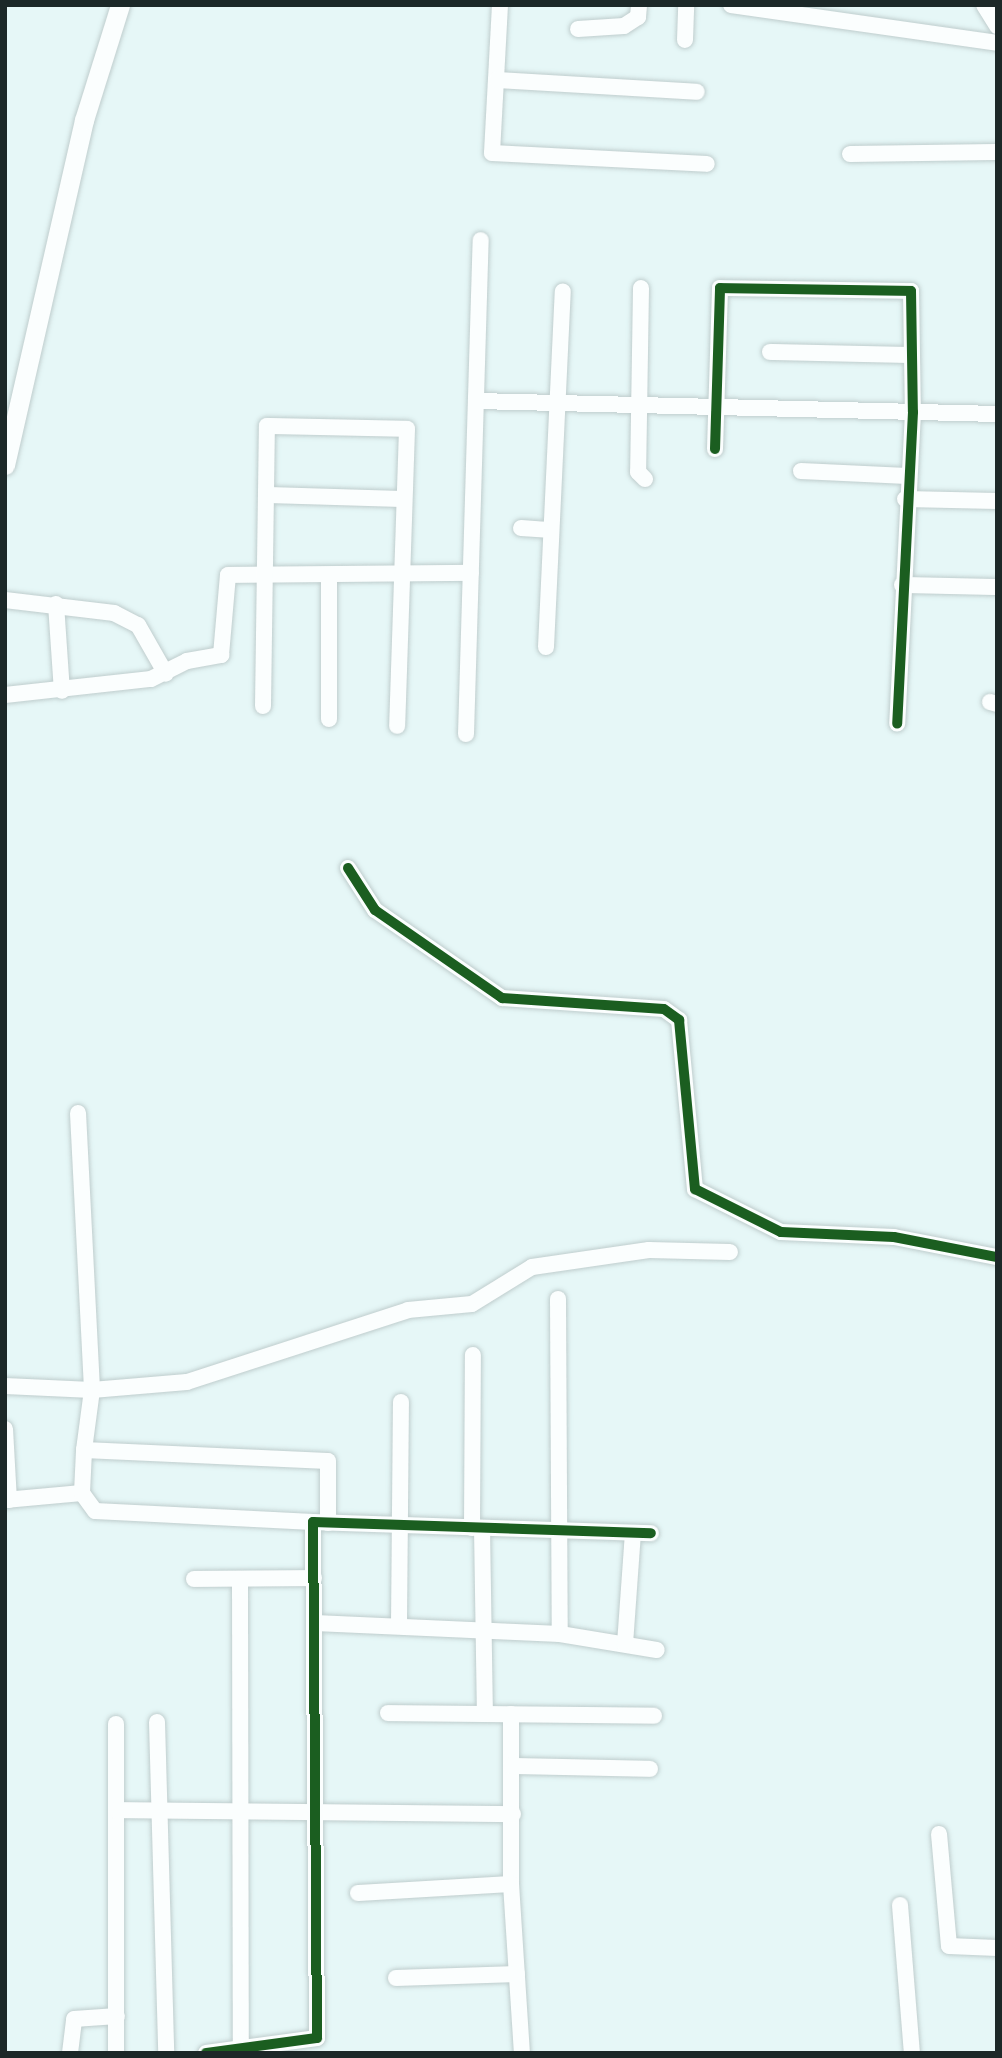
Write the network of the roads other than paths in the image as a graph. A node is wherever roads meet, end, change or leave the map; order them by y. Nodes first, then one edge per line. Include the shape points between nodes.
1 (120, 5) edge
2 (500, 5) edge
3 (639, 5) edge
4 (686, 5) edge
5 (731, 5) edge
6 (984, 5) edge
7 (997, 26) edge
8 (578, 29) dead end
9 (685, 40) dead end
10 (997, 43) edge
11 (497, 80) junction
12 (697, 92) dead end
13 (997, 152) edge
14 (850, 154) dead end
15 (707, 163) dead end
16 (481, 240) dead end
17 (641, 288) dead end
18 (563, 291) dead end
19 (771, 352) dead end
20 (912, 355) junction
21 (477, 401) junction
22 (556, 404) junction
23 (640, 406) junction
24 (716, 407) junction
25 (913, 412) junction
26 (997, 414) edge
27 (715, 449) dead end
28 (5, 465) edge
29 (801, 471) dead end
30 (907, 476) junction
31 (645, 479) dead end
32 (268, 495) junction
33 (402, 499) junction
34 (905, 499) junction
35 (997, 501) edge
36 (521, 528) dead end
37 (548, 530) junction
38 (471, 573) junction
39 (266, 575) junction
40 (329, 575) junction
41 (399, 576) junction
42 (902, 585) junction
43 (997, 587) edge
44 (5, 600) edge
45 (55, 604) junction
46 (546, 647) dead end
47 (166, 674) junction
48 (62, 691) junction
49 (5, 695) edge
50 (262, 706) dead end
51 (329, 719) dead end
52 (897, 724) dead end
53 (397, 726) dead end
54 (466, 734) dead end
55 (348, 868) dead end
56 (78, 1114) dead end
57 (730, 1252) dead end
58 (997, 1257) edge
59 (558, 1298) dead end
60 (473, 1355) dead end
61 (5, 1385) edge
62 (92, 1390) junction
63 (401, 1402) dead end
64 (5, 1429) edge
65 (84, 1450) junction
66 (82, 1493) junction
67 (7, 1500) edge
68 (320, 1523) junction
69 (400, 1525) junction
70 (477, 1528) junction
71 (564, 1531) junction
72 (633, 1533) junction
73 (651, 1533) dead end
74 (314, 1578) junction
75 (194, 1579) dead end
76 (240, 1579) junction
77 (315, 1623) junction
78 (399, 1625) junction
79 (483, 1629) junction
80 (560, 1634) junction
81 (625, 1644) junction
82 (657, 1650) dead end
83 (388, 1713) dead end
84 (485, 1714) junction
85 (511, 1714) junction
86 (654, 1716) dead end
87 (158, 1722) dead end
88 (116, 1724) dead end
89 (511, 1766) junction
90 (650, 1769) dead end
91 (158, 1808) junction
92 (116, 1810) junction
93 (238, 1814) junction
94 (513, 1814) junction
95 (317, 1815) junction
96 (939, 1834) dead end
97 (511, 1884) junction
98 (358, 1893) dead end
99 (900, 1905) dead end
100 (997, 1948) edge
101 (517, 1974) junction
102 (396, 1978) dead end
103 (117, 2016) junction
104 (241, 2044) junction
105 (70, 2053) edge
106 (117, 2053) edge
107 (166, 2053) edge
108 (206, 2053) edge
109 (523, 2053) edge
110 (912, 2053) edge

1 - 28 street via 84,120
2 - 11 street
3 - 8 street via 638,17 624,26
4 - 9 street
5 - 10 street
6 - 7 street
11 - 12 street
11 - 15 street via 492,153
13 - 14 street
16 - 21 street
17 - 23 street
18 - 22 street
19 - 20 street
20 - 24 street via 911,291 720,288
20 - 25 street
21 - 22 street
21 - 38 street
22 - 23 street
22 - 37 street
23 - 24 street
23 - 31 street via 638,472
24 - 25 street
24 - 27 street
25 - 26 street
25 - 30 street
29 - 30 street
30 - 34 street
32 - 33 street
32 - 33 street via 267,426 315,423 407,429
32 - 39 street
33 - 41 street
34 - 35 street
34 - 42 street
36 - 37 street
37 - 46 street
38 - 41 street
38 - 54 street
39 - 40 street
39 - 47 street via 228,575 221,655 187,661
39 - 50 street
40 - 41 street
40 - 51 street
41 - 53 street
42 - 43 street
42 - 52 street
44 - 45 street
45 - 47 street via 114,613 138,625
45 - 48 street
47 - 48 street
48 - 49 street
55 - 58 street via 375,910 502,998 664,1009 679,1020 695,1189 780,1231 894,1237
56 - 62 street
57 - 62 street via 649,1250 532,1266 472,1304 408,1310 187,1382
59 - 71 street
60 - 70 street
61 - 62 street
62 - 65 street
63 - 69 street
64 - 67 street
65 - 66 street
65 - 68 street via 328,1461
66 - 67 street
66 - 68 street via 94,1511
68 - 69 street
68 - 74 street
69 - 70 street
69 - 78 street
70 - 71 street
70 - 79 street
71 - 72 street
71 - 80 street
72 - 73 street
72 - 81 street
74 - 76 street
74 - 77 street
75 - 76 street
76 - 93 street
77 - 78 street
77 - 95 street
78 - 79 street
79 - 80 street
79 - 84 street
80 - 81 street
81 - 82 street
83 - 84 street
84 - 85 street
85 - 86 street
85 - 89 street
87 - 91 street
88 - 92 street
89 - 90 street
89 - 94 street
91 - 92 street
91 - 93 street
91 - 107 street
92 - 103 street
93 - 95 street
93 - 104 street
94 - 95 street
94 - 97 street
95 - 104 street via 317,2038
96 - 100 street via 949,1946
97 - 98 street
97 - 101 street
99 - 110 street
101 - 102 street
101 - 109 street
103 - 105 street via 74,2020
103 - 106 street
104 - 108 street

